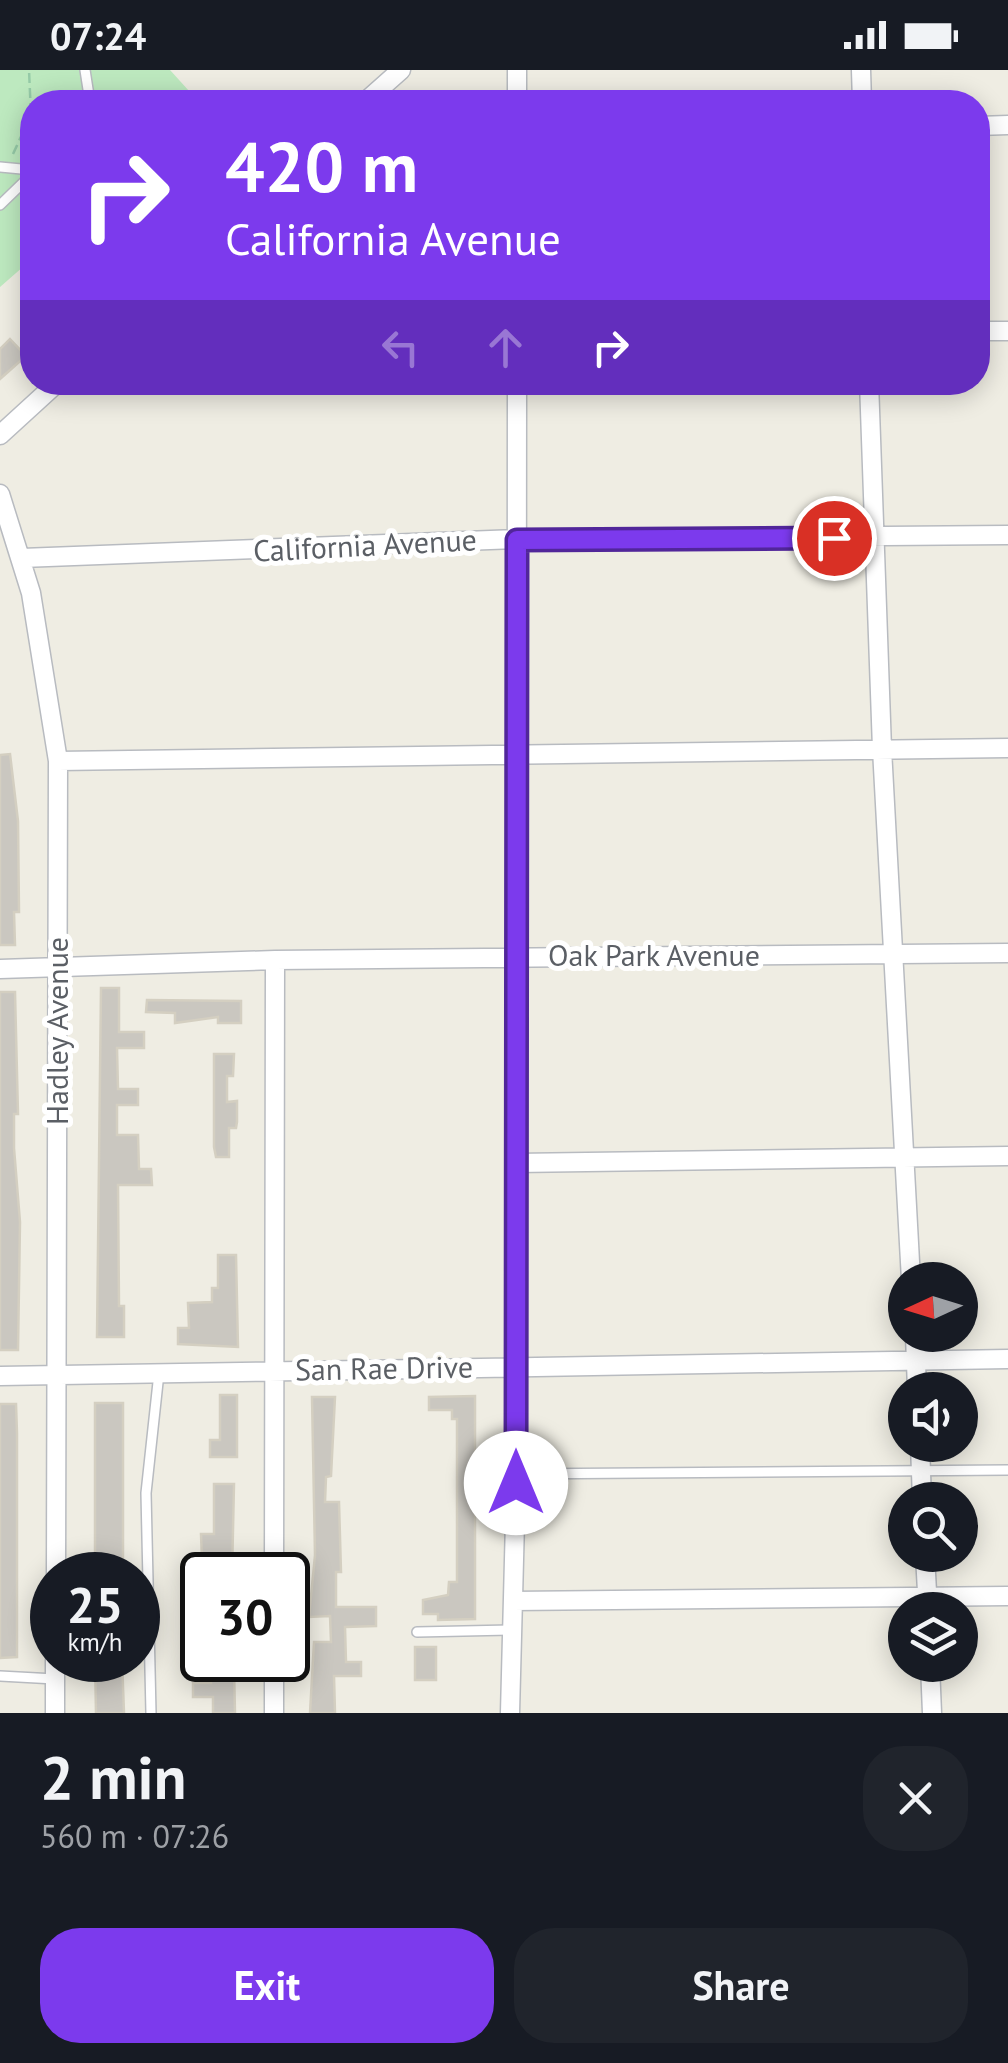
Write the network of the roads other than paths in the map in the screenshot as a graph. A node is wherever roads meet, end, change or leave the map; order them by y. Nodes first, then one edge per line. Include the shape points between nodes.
1 (401, 70) edge
2 (379, 90) edge
3 (20, 184) edge
4 (0, 205) edge
5 (44, 395) edge
6 (517, 395) edge
7 (869, 395) edge
8 (0, 435) edge
9 (0, 494) edge
10 (1008, 535) edge
11 (873, 538) junction
12 (517, 540) junction
13 (22, 558) junction
14 (1008, 748) edge
15 (882, 749) junction
16 (516, 755) junction
17 (58, 760) junction
18 (1008, 952) edge
19 (895, 955) junction
20 (516, 956) junction
21 (275, 960) junction
22 (59, 968) junction
23 (0, 969) edge
24 (1008, 1156) edge
25 (904, 1160) junction
26 (516, 1163) junction
27 (910, 1262) edge
28 (916, 1352) edge
29 (1008, 1360) edge
30 (917, 1361) junction
31 (516, 1367) junction
32 (274, 1371) junction
33 (917, 1372) edge
34 (159, 1373) junction
35 (57, 1375) junction
36 (0, 1376) edge
37 (921, 1462) edge
38 (921, 1470) junction
39 (1008, 1470) edge
40 (516, 1474) junction
41 (921, 1482) edge
42 (56, 1552) edge
43 (274, 1552) edge
44 (1008, 1596) edge
45 (978, 1599) edge
46 (513, 1601) junction
47 (888, 1604) edge
48 (512, 1630) junction
49 (417, 1632) dead end
50 (0, 1676) edge
51 (30, 1678) edge
52 (55, 1682) edge
53 (274, 1682) edge
54 (931, 1682) edge
55 (55, 1713) edge
56 (151, 1713) edge
57 (274, 1713) edge
58 (510, 1713) edge
59 (932, 1713) edge

1 - 2 street
3 - 4 lane
5 - 8 street
6 - 12 street
7 - 11 street
9 - 13 street, Hadley Avenue
10 - 11 street, California Avenue
11 - 12 street, California Avenue
11 - 15 street
12 - 13 street, California Avenue
12 - 16 street
13 - 17 street, Hadley Avenue
14 - 15 street
15 - 16 street
15 - 19 street
16 - 17 street
16 - 20 street
17 - 22 street, Hadley Avenue
18 - 19 street, Oak Park Avenue
19 - 20 street, Oak Park Avenue
19 - 25 street
20 - 21 street, Oak Park Avenue
20 - 26 street
21 - 22 street, Oak Park Avenue
21 - 32 street
22 - 23 street, Oak Park Avenue
22 - 35 street, Hadley Avenue
24 - 25 street
25 - 26 street
25 - 27 street
26 - 31 street
28 - 30 street
29 - 30 street, San Rae Drive
30 - 31 street, San Rae Drive
30 - 33 street
31 - 32 street, San Rae Drive
31 - 40 street
32 - 34 street, San Rae Drive
32 - 43 street
34 - 35 street, San Rae Drive
34 - 56 lane via 146,1493
35 - 36 street, San Rae Drive
35 - 42 street, Hadley Avenue
37 - 38 street
38 - 39 lane
38 - 40 lane
38 - 41 street
40 - 46 street
44 - 45 street
46 - 47 street
46 - 48 street
48 - 49 lane
48 - 58 street
50 - 51 lane
52 - 55 street
53 - 57 street
54 - 59 street

